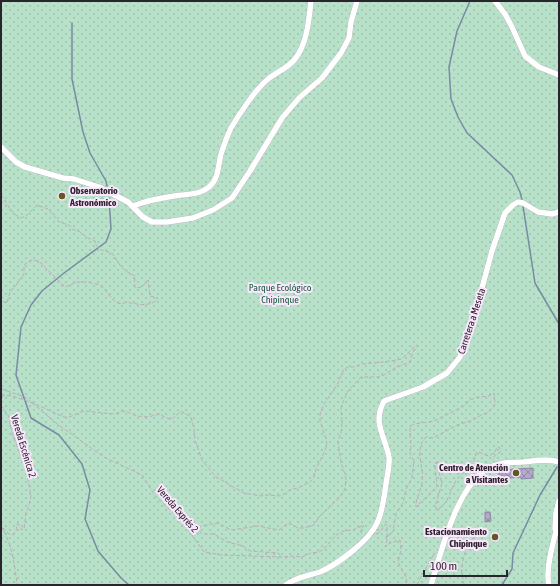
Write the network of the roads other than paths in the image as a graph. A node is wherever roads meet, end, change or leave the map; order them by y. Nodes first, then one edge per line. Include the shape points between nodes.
1 (311, 1) edge
2 (357, 1) edge
3 (495, 1) edge
4 (559, 75) edge
5 (1, 147) edge
6 (133, 206) junction
7 (559, 212) edge
8 (559, 462) edge
9 (559, 501) edge
10 (559, 522) edge
11 (556, 533) junction
12 (286, 585) edge
13 (431, 585) edge
14 (549, 585) edge

1 - 6 street via 309,22 299,52 289,65 261,85 241,112 226,140 215,181 197,193 148,200
2 - 6 street via 348,38 341,53 322,78 299,98 282,118 232,198 213,210 193,218 167,222 152,222
3 - 4 street via 505,14 524,56
5 - 6 street via 25,168 99,187
7 - 12 street, Carretera a Meseta via 538,212 518,202 505,213 460,357 447,373 423,387 384,401 379,411 379,423 389,458 377,523 368,536 344,557 321,572 297,578
8 - 13 street via 548,460 503,463 491,466 478,476 450,523
9 - 11 street
10 - 11 street
11 - 14 street via 551,552

